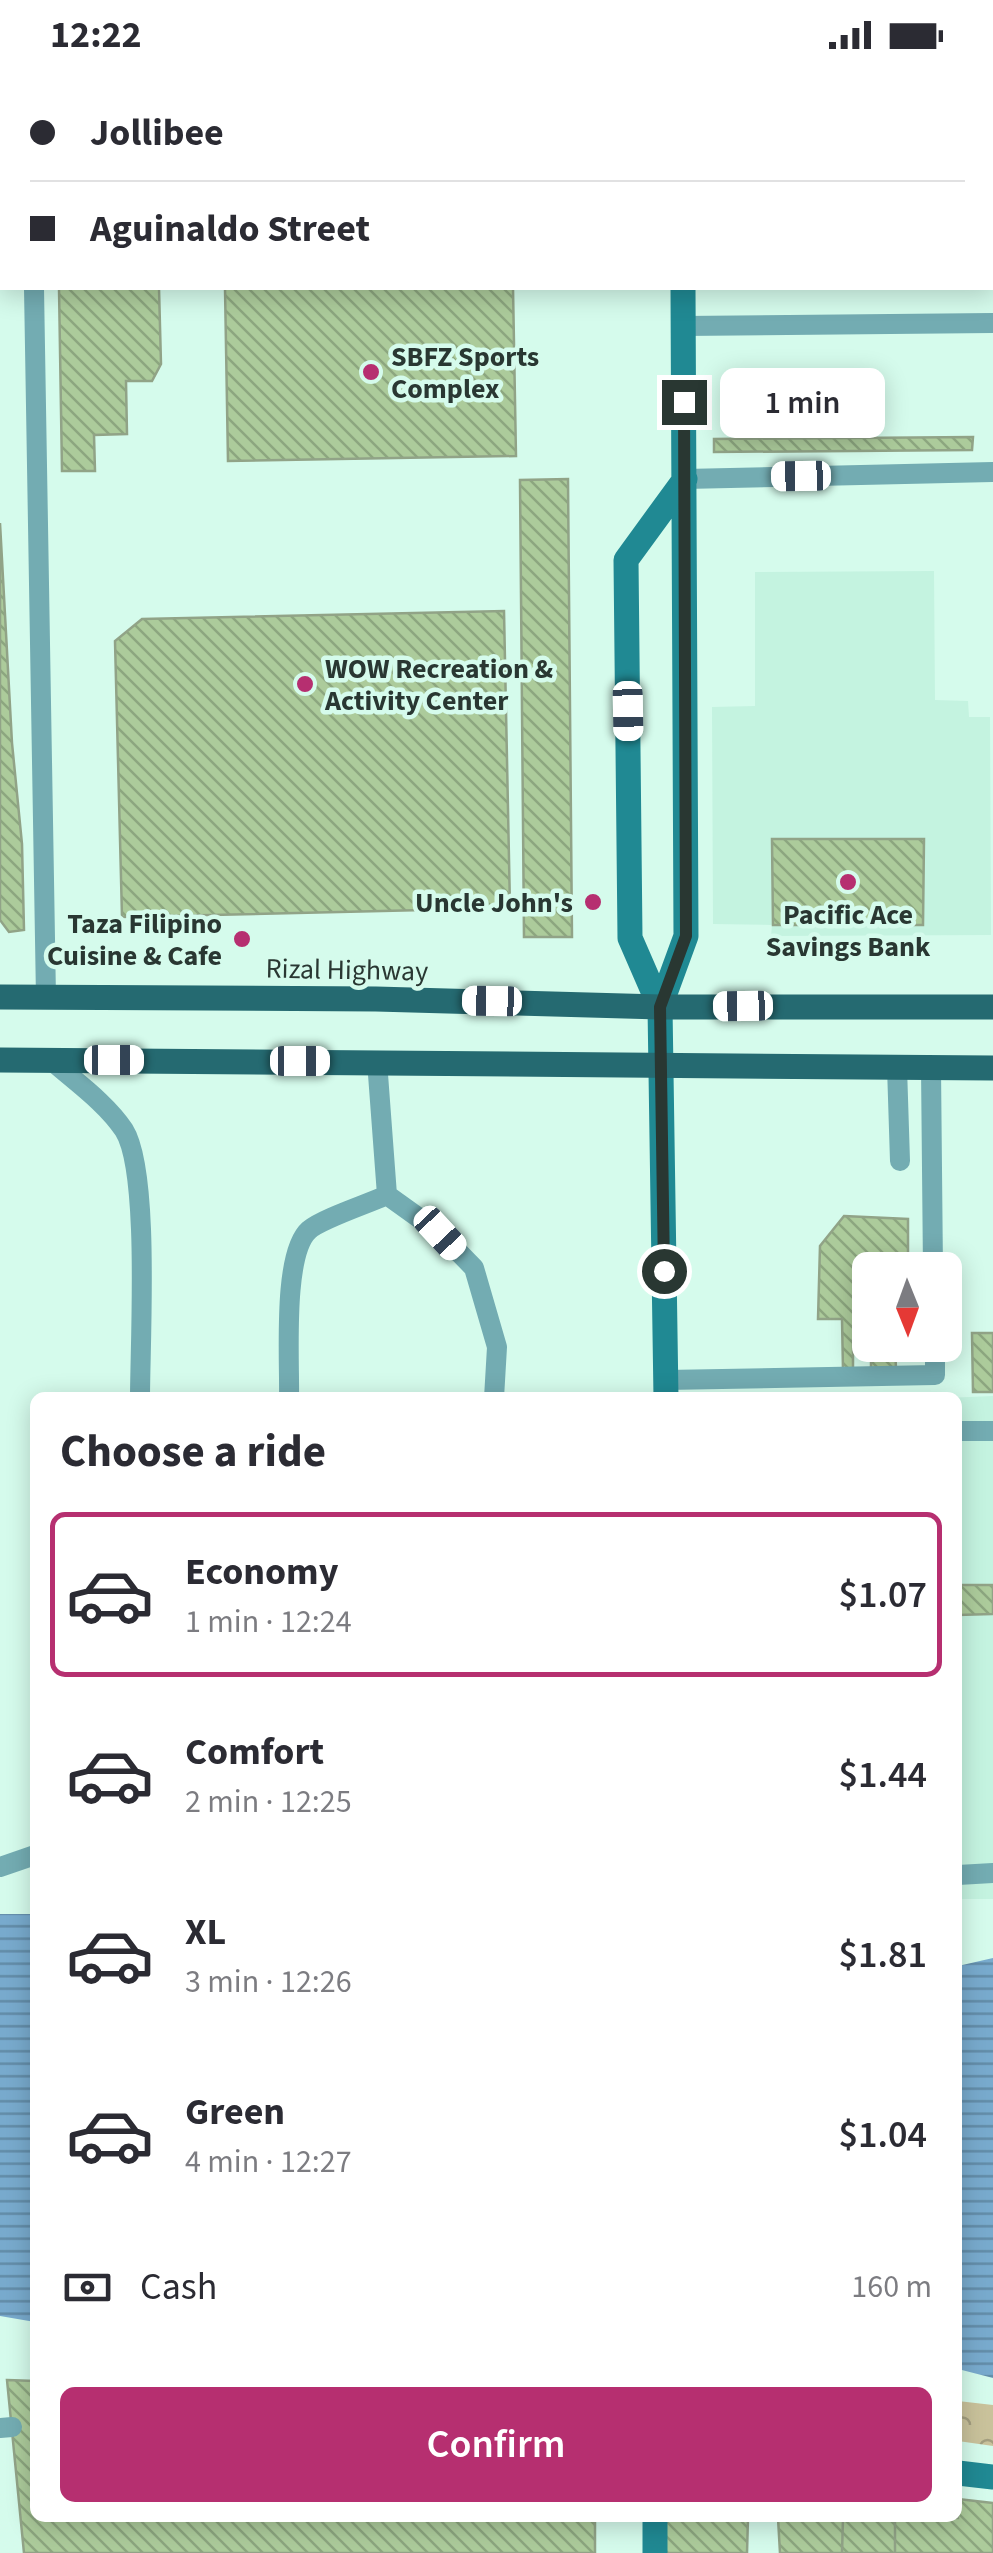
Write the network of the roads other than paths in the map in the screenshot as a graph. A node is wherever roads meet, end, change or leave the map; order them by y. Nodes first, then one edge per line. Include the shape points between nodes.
1 (34, 290) edge
2 (684, 290) edge
3 (993, 323) edge
4 (683, 326) junction
5 (993, 472) edge
6 (685, 479) junction
7 (0, 997) edge
8 (46, 998) junction
9 (660, 1007) junction
10 (993, 1007) edge
11 (0, 1060) edge
12 (52, 1061) junction
13 (377, 1061) junction
14 (661, 1064) junction
15 (897, 1068) junction
16 (931, 1068) junction
17 (993, 1068) edge
18 (900, 1161) dead end
19 (387, 1195) junction
20 (933, 1252) edge
21 (935, 1362) edge
22 (666, 1389) edge
23 (140, 1392) edge
24 (289, 1392) edge
25 (494, 1392) edge
26 (993, 1430) edge
27 (962, 1431) edge
28 (30, 1857) edge
29 (0, 1866) edge
30 (993, 1873) edge
31 (962, 1874) edge
32 (962, 2473) edge
33 (993, 2477) edge
34 (655, 2522) edge
35 (655, 2553) edge

1 - 8 lane
2 - 4 street
3 - 4 lane
4 - 6 street
5 - 6 lane
6 - 9 street via 686,936
6 - 9 street via 626,560 630,938
7 - 8 main road, Rizal Highway
8 - 9 main road, Rizal Highway
9 - 10 main road, Rizal Highway
9 - 14 street
11 - 12 main road
12 - 13 main road
12 - 23 lane via 124,1130 136,1158
13 - 14 main road
13 - 19 lane
14 - 15 main road
14 - 22 street
15 - 16 main road
15 - 18 lane
16 - 17 main road
16 - 20 lane
19 - 24 lane via 309,1230 298,1248 291,1278
19 - 25 lane via 474,1268 497,1346
21 - 22 lane via 935,1375
26 - 27 lane
28 - 29 lane
30 - 31 lane
32 - 33 street
34 - 35 street

